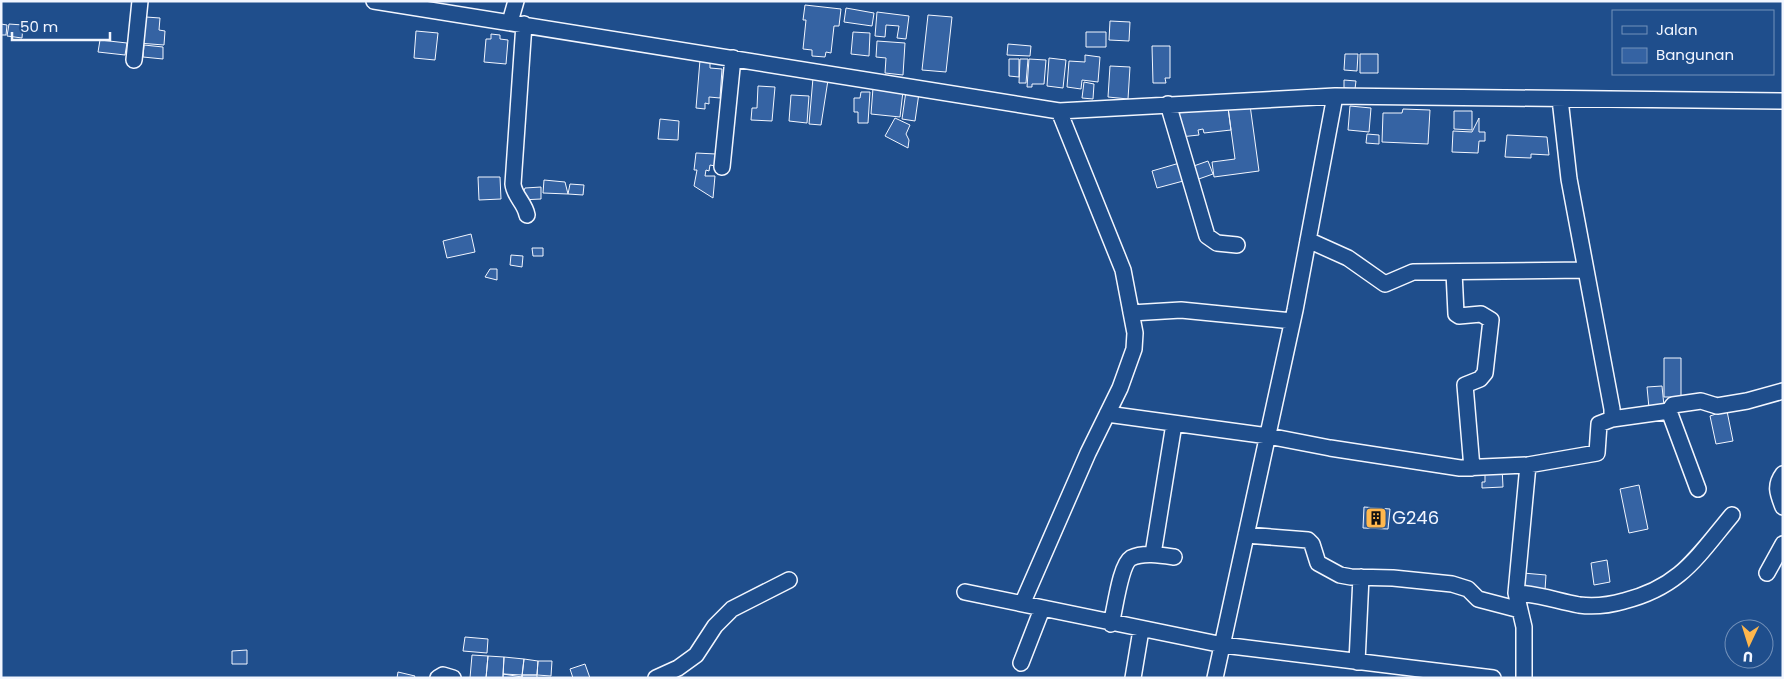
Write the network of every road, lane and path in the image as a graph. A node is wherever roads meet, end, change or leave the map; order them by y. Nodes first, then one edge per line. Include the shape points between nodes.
1 (140, 1) edge
2 (374, 1) edge
3 (516, 1) edge
4 (473, 8) edge
5 (517, 23) junction
6 (733, 58) junction
7 (134, 60) dead end
8 (1335, 96) junction
9 (1560, 99) junction
10 (1783, 100) edge
11 (1168, 104) junction
12 (1059, 111) junction
13 (722, 166) dead end
14 (527, 215) dead end
15 (1308, 240) junction
16 (1237, 245) dead end
17 (1585, 270) junction
18 (1454, 272) junction
19 (1131, 313) junction
20 (1292, 321) junction
21 (1783, 391) edge
22 (1669, 411) junction
23 (1107, 414) junction
24 (1612, 419) junction
25 (1174, 424) junction
26 (1268, 436) junction
27 (1528, 465) junction
28 (1472, 468) junction
29 (1783, 474) edge
30 (1698, 489) dead end
31 (1783, 507) edge
32 (1732, 515) dead end
33 (1246, 535) junction
34 (1783, 544) edge
35 (1153, 554) junction
36 (1174, 557) dead end
37 (1767, 574) dead end
38 (1361, 578) junction
39 (789, 580) dead end
40 (966, 592) dead end
41 (1516, 593) junction
42 (1023, 602) junction
43 (1042, 609) junction
44 (1520, 610) junction
45 (1111, 624) junction
46 (1141, 630) junction
47 (1223, 645) junction
48 (1357, 662) junction
49 (1021, 663) dead end
50 (438, 678) edge
51 (453, 678) edge
52 (656, 678) edge
53 (1133, 678) edge
54 (1215, 678) edge
55 (1493, 678) edge
56 (1524, 678) edge

1 - 7 street
2 - 4 street
3 - 5 street
4 - 5 street
5 - 6 street
5 - 14 street via 513,184 514,193
6 - 12 street
6 - 13 street
8 - 9 street
8 - 11 street
8 - 15 street
9 - 10 street
9 - 17 street via 1569,179
11 - 12 street
11 - 16 street via 1207,236 1217,243
12 - 19 street via 1122,270
15 - 18 street via 1348,258 1385,284 1413,272
15 - 20 street
17 - 18 street
17 - 24 street
18 - 28 street via 1456,314 1481,314 1491,320 1485,373 1480,379 1465,385
19 - 20 street via 1181,310
19 - 23 street via 1134,349
20 - 26 street
21 - 22 street via 1747,402 1717,406 1701,401 1673,404
22 - 24 street
22 - 30 street
23 - 25 street
23 - 42 street
24 - 27 street via 1599,424 1597,453
25 - 26 street
25 - 35 street
26 - 28 street
26 - 33 street
27 - 28 street
27 - 41 street
29 - 31 street via 1777,482
32 - 41 street via 1688,568 1649,595 1595,606 1539,594
33 - 38 street via 1308,540 1318,563 1340,575
33 - 47 street
34 - 37 street
35 - 36 street
35 - 45 street via 1127,562
38 - 44 street via 1452,584 1468,590 1478,599
38 - 48 street
39 - 52 street via 732,609 714,626 696,655
40 - 42 street
41 - 44 street
42 - 43 street
43 - 45 street
43 - 49 street
44 - 56 street via 1524,627
45 - 46 street
46 - 47 street
46 - 53 street
47 - 48 street
47 - 54 street
48 - 55 street
50 - 51 street via 443,675

